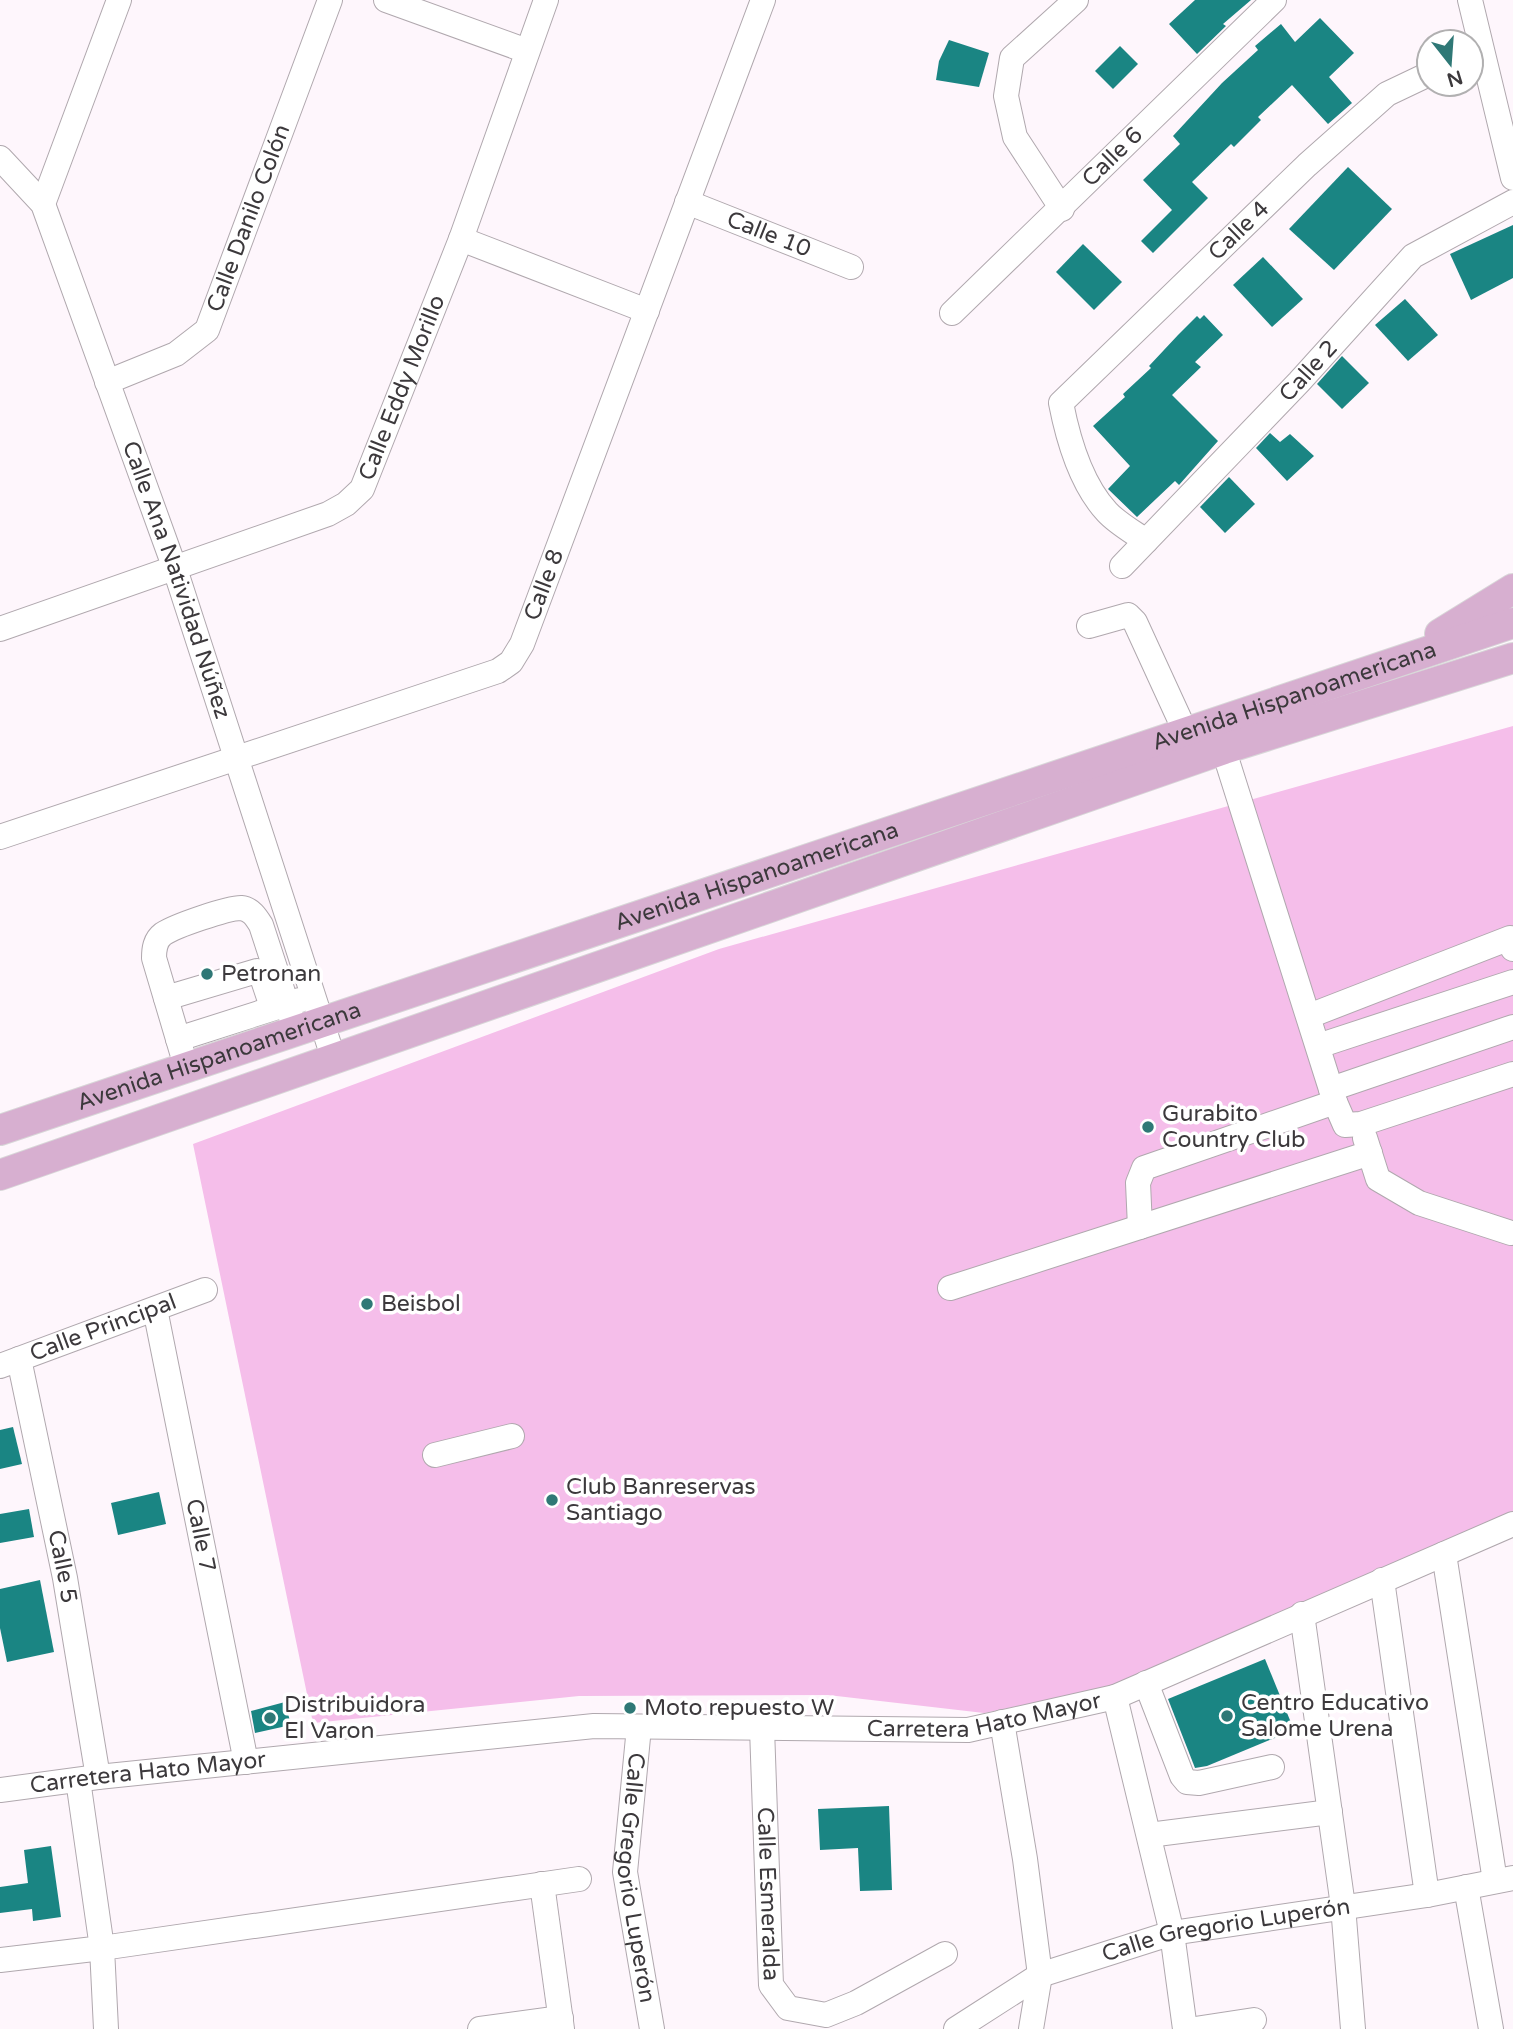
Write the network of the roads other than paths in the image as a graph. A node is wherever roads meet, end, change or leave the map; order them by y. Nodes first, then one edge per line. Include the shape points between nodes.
1 (119, 0) edge
2 (330, 0) edge
3 (386, 0) edge
4 (546, 0) edge
5 (763, 0) edge
6 (1076, 0) edge
7 (1274, 0) edge
8 (1469, 0) edge
9 (1472, 28) edge
10 (527, 51) junction
11 (1415, 81) edge
12 (1485, 83) edge
13 (0, 158) edge
14 (1513, 178) edge
15 (687, 202) junction
16 (1513, 202) edge
17 (43, 204) junction
18 (1062, 209) junction
19 (461, 239) junction
20 (851, 267) dead end
21 (646, 311) junction
22 (952, 313) dead end
23 (107, 382) junction
24 (1146, 541) junction
25 (174, 566) junction
26 (1122, 566) dead end
27 (1513, 589) edge
28 (1513, 623) edge
29 (1089, 626) dead end
30 (0, 629) edge
31 (1513, 658) edge
32 (1394, 661) junction
33 (1513, 666) edge
34 (1417, 689) junction
35 (1185, 731) junction
36 (1219, 735) junction
37 (237, 758) junction
38 (0, 837) edge
39 (1513, 949) edge
40 (1513, 982) edge
41 (166, 998) junction
42 (297, 1012) junction
43 (1308, 1016) junction
44 (1513, 1027) edge
45 (1318, 1046) junction
46 (182, 1053) junction
47 (334, 1060) junction
48 (1513, 1074) edge
49 (1333, 1096) junction
50 (1361, 1124) junction
51 (0, 1130) edge
52 (1370, 1153) junction
53 (0, 1175) edge
54 (1140, 1227) junction
55 (1513, 1234) edge
56 (950, 1288) dead end
57 (205, 1290) dead end
58 (155, 1309) junction
59 (9, 1362) edge
60 (512, 1436) dead end
61 (435, 1455) dead end
62 (1513, 1524) edge
63 (1444, 1554) junction
64 (1382, 1580) junction
65 (1302, 1614) junction
66 (1146, 1683) junction
67 (1115, 1697) junction
68 (1002, 1721) junction
69 (639, 1727) junction
70 (762, 1728) junction
71 (246, 1762) junction
72 (1272, 1767) dead end
73 (88, 1778) junction
74 (0, 1790) edge
75 (1330, 1812) junction
76 (1149, 1835) junction
77 (579, 1879) dead end
78 (1504, 1880) edge
79 (542, 1884) junction
80 (1466, 1887) junction
81 (1427, 1895) junction
82 (1343, 1906) junction
83 (1172, 1933) junction
84 (102, 1948) junction
85 (945, 1954) dead end
86 (0, 1960) edge
87 (1040, 1975) junction
88 (1254, 2020) dead end
89 (562, 2024) edge
90 (106, 2029) edge
91 (480, 2029) edge
92 (652, 2029) edge
93 (956, 2029) edge
94 (1031, 2029) edge
95 (1185, 2029) edge
96 (1195, 2029) edge
97 (1353, 2029) edge
98 (1491, 2029) edge

1 - 17 street
2 - 23 street, Calle Danilo Colón via 207,330 176,354
3 - 10 street
4 - 10 street, Calle Eddy Morillo
5 - 15 street, Calle 8
6 - 18 street via 1012,58 1006,96 1015,136
7 - 18 street, Calle 6
8 - 9 street
10 - 19 street, Calle Eddy Morillo
11 - 24 street, Calle 4 via 1387,94 1307,165 1061,403 1090,491 1108,514
12 - 14 street
13 - 17 street, Calle Ana Natividad Núñez
15 - 20 street, Calle 10
15 - 21 street, Calle 8
16 - 24 street, Calle 2 via 1413,256
17 - 23 street, Calle Ana Natividad Núñez
18 - 22 street, Calle 6
19 - 21 street
19 - 25 street, Calle Eddy Morillo via 362,489 328,514
21 - 37 street, Calle 8 via 511,662 498,671
23 - 25 street, Calle Ana Natividad Núñez
24 - 26 street, Calle 2
25 - 30 street, Calle Eddy Morillo
25 - 37 street, Calle Ana Natividad Núñez
27 - 32 main road
28 - 32 main road, Avenida Hispanoamericana
29 - 35 street via 1128,615 1135,622
31 - 34 main road
32 - 36 main road, Avenida Hispanoamericana
33 - 34 main road
34 - 36 main road, Avenida Hispanoamericana
35 - 36 main road, Avenida Hispanoamericana
35 - 42 main road, Avenida Hispanoamericana
36 - 43 street
36 - 47 main road, Avenida Hispanoamericana
37 - 38 street, Calle 8
37 - 42 street, Calle Ana Natividad Núñez
39 - 43 street via 1510,938
40 - 45 street
41 - 42 street via 257,971
41 - 42 street via 154,958 162,934 242,908 261,925
41 - 46 street
42 - 46 main road, Avenida Hispanoamericana
42 - 47 street
43 - 45 street
44 - 49 street
45 - 49 street
46 - 51 main road, Avenida Hispanoamericana
47 - 53 main road, Avenida Hispanoamericana
48 - 50 street
49 - 50 street via 1345,1125
49 - 54 street via 1144,1168 1138,1184
50 - 52 street
52 - 54 street
52 - 55 street via 1378,1179 1419,1203
54 - 56 street
57 - 58 street, Calle Principal
58 - 59 street, Calle Principal
58 - 71 street, Calle 7
59 - 73 street, Calle 5 via 65,1578
60 - 61 street
62 - 63 street, Carretera Hato Mayor
63 - 64 street, Carretera Hato Mayor
63 - 78 street
64 - 65 street, Carretera Hato Mayor
64 - 81 street
65 - 66 street, Carretera Hato Mayor
65 - 75 street
66 - 67 street, Carretera Hato Mayor
66 - 72 street via 1187,1782
67 - 68 street, Carretera Hato Mayor
67 - 76 street
68 - 70 street, Carretera Hato Mayor via 968,1730
68 - 87 street
69 - 70 street, Carretera Hato Mayor
69 - 71 street, Carretera Hato Mayor via 593,1726
69 - 92 street, Calle Gregorio Luperón via 625,1872
70 - 85 street, Calle Esmeralda via 771,1985 788,2008 826,2015
71 - 73 street, Carretera Hato Mayor
73 - 74 street, Carretera Hato Mayor
73 - 84 street, Calle 5
75 - 76 street
75 - 82 street
76 - 83 street
77 - 79 street
78 - 80 street, Calle Gregorio Luperón
79 - 84 street
79 - 89 street
80 - 81 street, Calle Gregorio Luperón
80 - 98 street
81 - 82 street, Calle Gregorio Luperón
82 - 83 street, Calle Gregorio Luperón
82 - 97 street
83 - 87 street, Calle Gregorio Luperón
83 - 95 street
84 - 86 street
84 - 90 street, Calle 5
87 - 93 street, Calle Gregorio Luperón
87 - 94 street
88 - 96 street
89 - 91 street

